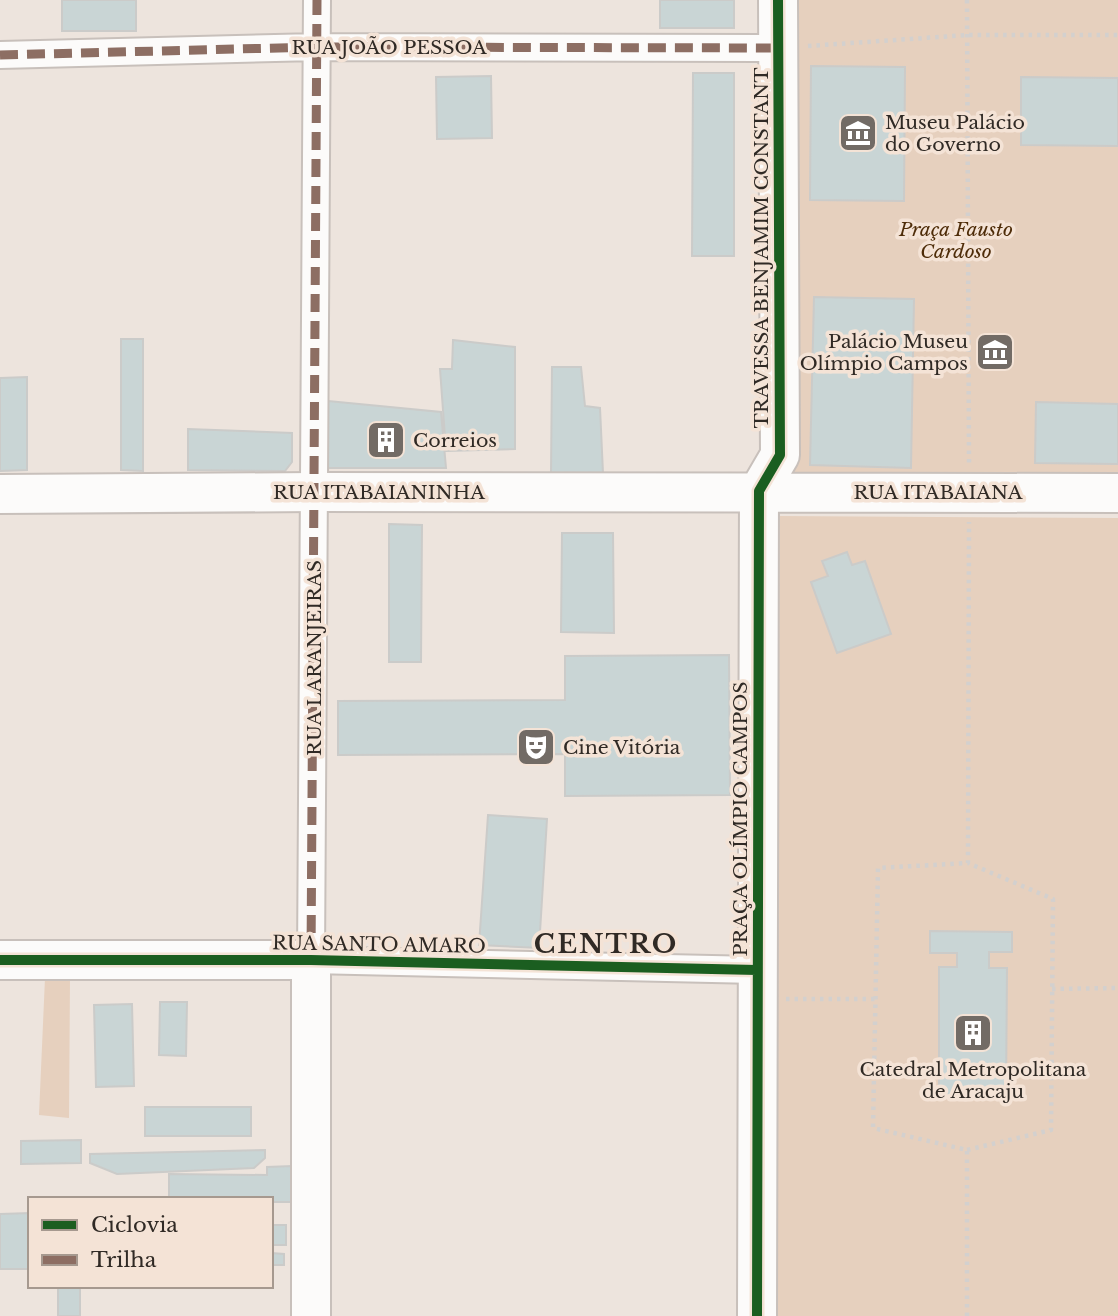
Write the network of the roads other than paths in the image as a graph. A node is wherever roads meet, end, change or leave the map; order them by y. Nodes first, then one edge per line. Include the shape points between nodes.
1 (317, 0) edge
2 (778, 0) edge
3 (317, 47) junction
4 (778, 48) junction
5 (0, 55) edge
6 (759, 491) junction
7 (315, 492) junction
8 (1118, 493) edge
9 (0, 494) edge
10 (0, 960) edge
11 (312, 960) junction
12 (757, 984) junction
13 (312, 1316) edge
14 (757, 1316) edge

1 - 3 street, RUA LARANJEIRAS
2 - 4 street, TRAVESSA BENJAMIM CONSTANT
3 - 4 street, RUA JOÃO PESSOA
3 - 5 street, RUA JOÃO PESSOA
3 - 7 street, RUA LARANJEIRAS
4 - 6 street, TRAVESSA BENJAMIM CONSTANT via 780,455
6 - 7 street, RUA ITABAIANINHA
6 - 8 street, RUA ITABAIANA
6 - 12 street, PRAÇA OLÍMPIO CAMPOS
7 - 9 street, RUA ITABAIANINHA
7 - 11 street, RUA LARANJEIRAS
10 - 11 street, RUA SANTO AMARO
11 - 12 street, RUA SANTO AMARO
11 - 13 street, RUA LARANJEIRAS
12 - 14 street, PRAÇA OLÍMPIO CAMPOS

